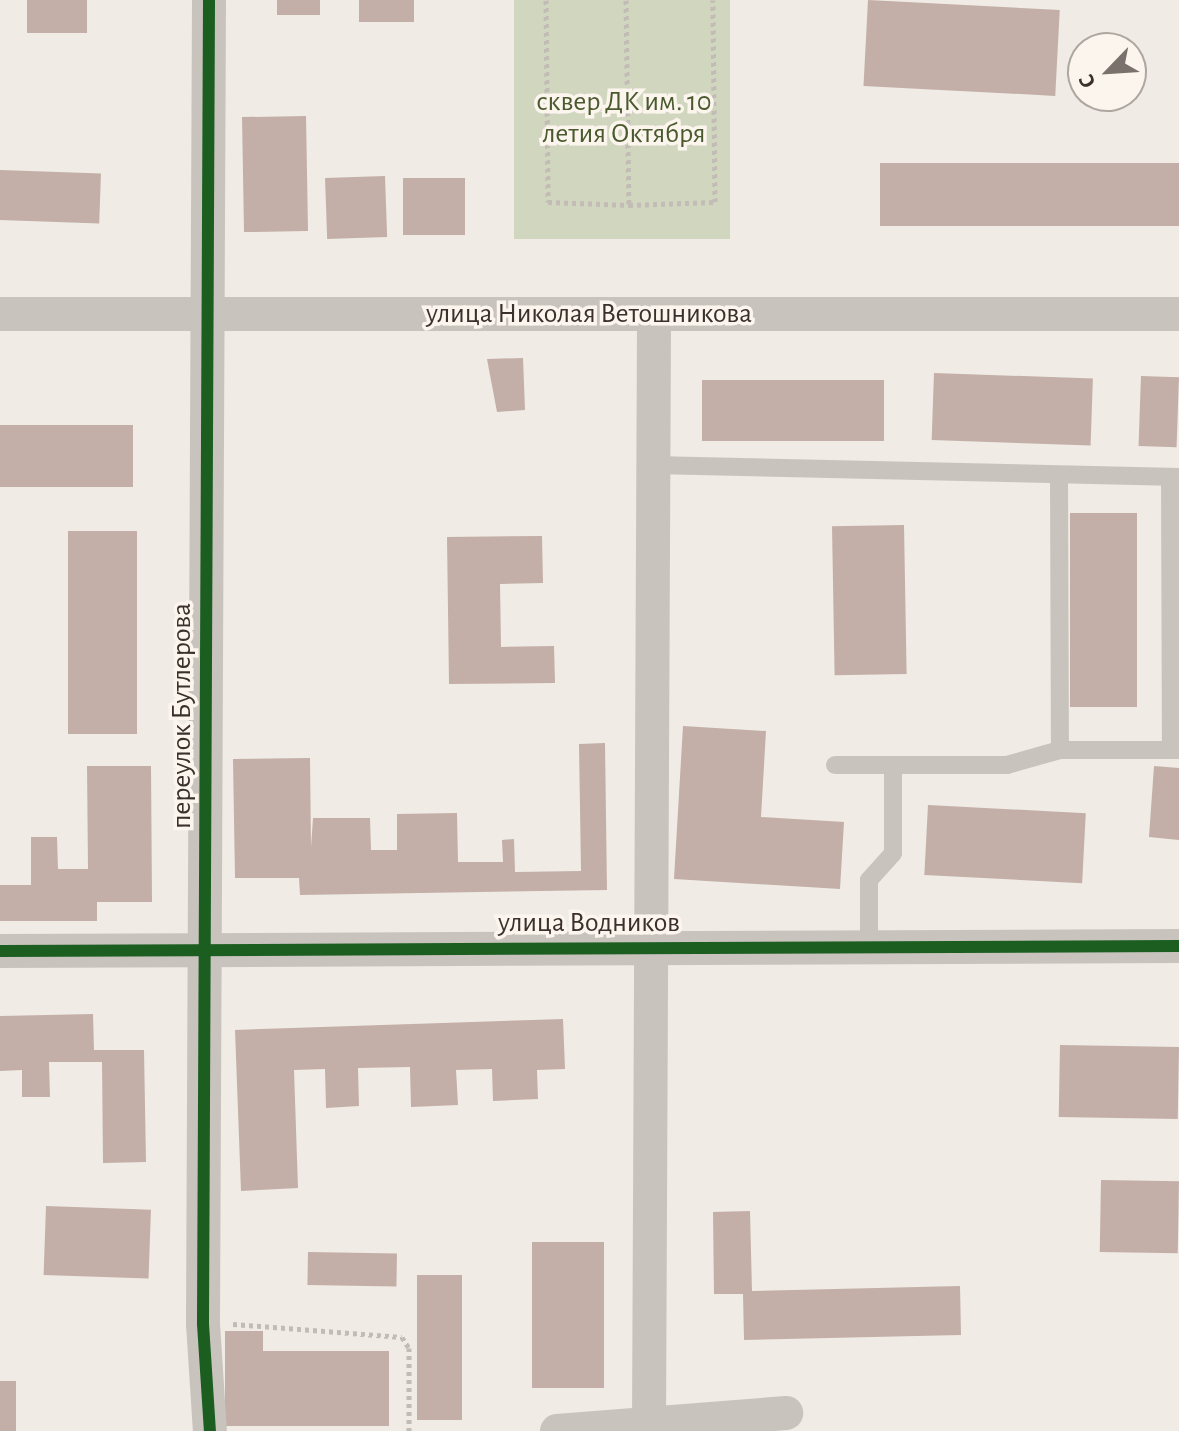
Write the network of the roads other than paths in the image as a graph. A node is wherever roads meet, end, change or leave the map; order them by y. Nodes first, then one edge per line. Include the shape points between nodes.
1 (209, 0) edge
2 (0, 314) edge
3 (207, 314) junction
4 (654, 314) junction
5 (1179, 314) edge
6 (653, 465) junction
7 (1174, 477) edge
8 (1059, 478) junction
9 (1060, 750) junction
10 (1175, 750) edge
11 (835, 765) dead end
12 (893, 765) junction
13 (205, 946) junction
14 (869, 946) junction
15 (1179, 946) edge
16 (651, 947) junction
17 (0, 951) edge
18 (786, 1413) dead end
19 (649, 1426) junction
20 (210, 1431) edge
21 (557, 1431) edge

1 - 3 street, переулок Бутлерова
2 - 3 street, улица Николая Ветошникова
3 - 4 street, улица Николая Ветошникова
3 - 13 street, переулок Бутлерова
4 - 5 street, улица Николая Ветошникова
4 - 6 street
6 - 8 lane via 829,465
6 - 16 street
7 - 8 lane
7 - 10 lane
8 - 9 lane
9 - 10 lane
9 - 12 lane via 1016,764
11 - 12 lane
12 - 14 lane via 893,853 869,880
13 - 16 street, улица Водников
13 - 17 street, улица Водников
13 - 20 street, переулок Бутлерова via 203,1324
14 - 15 street, улица Водников
14 - 16 street, улица Водников
16 - 19 street
18 - 19 street
19 - 21 street

